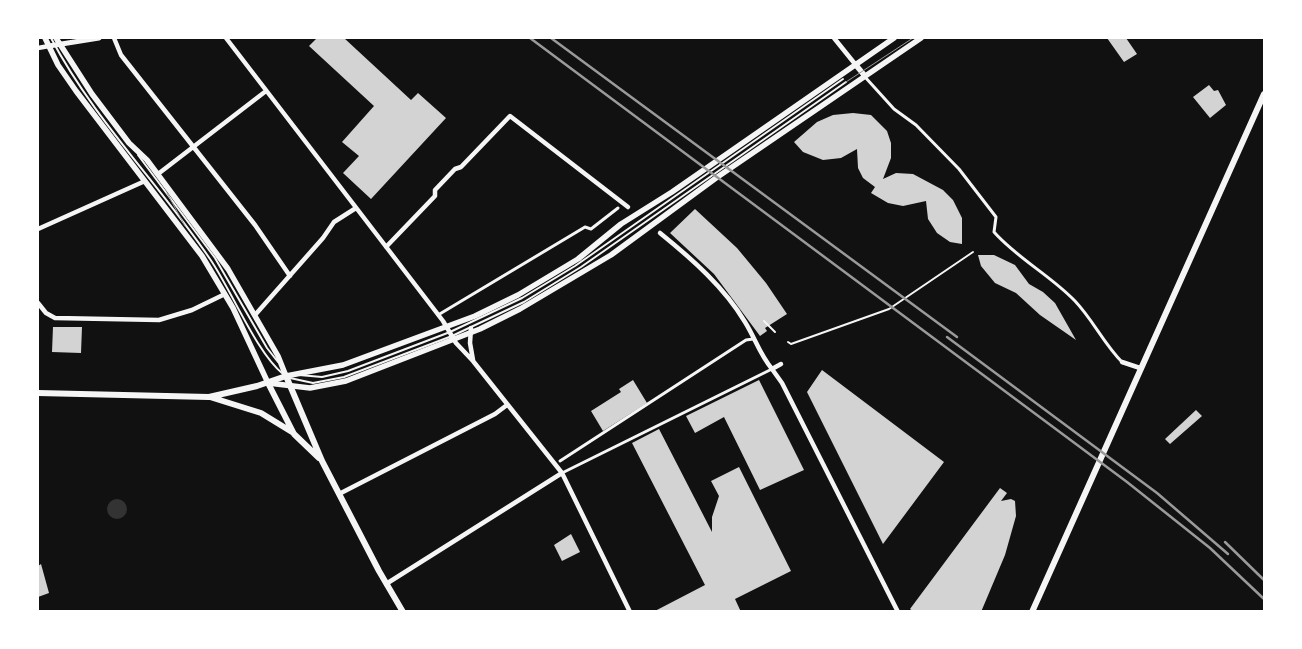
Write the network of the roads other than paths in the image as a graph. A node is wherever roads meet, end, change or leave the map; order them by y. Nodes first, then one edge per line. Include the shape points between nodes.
1 (45, 38) edge
2 (50, 38) edge
3 (56, 38) edge
4 (99, 38) edge
5 (114, 38) edge
6 (226, 38) edge
7 (834, 38) edge
8 (894, 38) edge
9 (921, 38) edge
10 (54, 45) junction
11 (38, 48) edge
12 (855, 64) junction
13 (865, 76) junction
14 (843, 79) dead end
15 (846, 82) dead end
16 (266, 92) junction
17 (1264, 94) edge
18 (775, 123) junction
19 (781, 130) junction
20 (129, 143) junction
21 (193, 147) junction
22 (158, 174) junction
23 (145, 181) junction
24 (628, 207) dead end
25 (356, 208) junction
26 (618, 208) dead end
27 (38, 229) edge
28 (660, 233) dead end
29 (386, 247) junction
30 (290, 276) junction
31 (225, 294) junction
32 (38, 303) edge
33 (254, 315) junction
34 (438, 315) junction
35 (471, 330) junction
36 (451, 334) junction
37 (754, 339) junction
38 (473, 361) junction
39 (1122, 362) joint
40 (781, 364) dead end
41 (283, 366) junction
42 (1140, 368) junction
43 (772, 370) junction
44 (296, 374) junction
45 (286, 376) junction
46 (268, 383) junction
47 (290, 386) junction
48 (38, 394) edge
49 (209, 397) junction
50 (507, 406) junction
51 (294, 434) junction
52 (322, 461) junction
53 (560, 461) dead end
54 (562, 473) junction
55 (339, 494) junction
56 (386, 584) junction
57 (403, 612) edge
58 (630, 612) edge
59 (898, 612) edge
60 (1032, 612) edge

1 - 10 main road
2 - 10 lane
3 - 10 main road
4 - 10 street
5 - 21 street via 121,55
6 - 16 street
7 - 12 street
8 - 12 main road
9 - 13 main road
10 - 11 street
10 - 20 main road
10 - 23 main road via 58,65 76,92
10 - 45 lane via 85,93 211,260 268,357
12 - 13 main road
12 - 18 main road
13 - 19 main road
13 - 39 street via 894,109 916,125 993,211 996,217 994,232 1077,303
14 - 18 lane
15 - 19 lane
16 - 21 street
16 - 25 street
17 - 42 main road
18 - 36 main road via 674,194 645,208 578,259
19 - 35 main road via 611,255 528,305
20 - 22 main road
20 - 41 lane via 215,258 267,348
21 - 22 street
21 - 30 street via 256,225
22 - 33 main road via 228,270
23 - 27 street
23 - 31 main road via 199,252
24 - 29 street via 510,116 435,190 435,196
25 - 29 street
25 - 30 street via 334,222
26 - 34 street via 591,229 585,227
28 - 37 street via 713,280
29 - 34 street
30 - 33 street
31 - 32 street via 176,316 145,320 55,318
31 - 46 main road
33 - 41 main road
34 - 36 street
35 - 36 main road
35 - 38 street
36 - 38 street
36 - 44 main road via 343,366
36 - 45 lane via 330,381 309,383
36 - 47 main road via 340,383 310,388
37 - 43 street via 762,359
37 - 53 street
38 - 50 street
39 - 42 street
40 - 43 street
41 - 44 lane
41 - 45 main road
42 - 60 main road
43 - 54 street
43 - 59 street via 782,383
44 - 45 main road
45 - 46 main road
45 - 47 main road
46 - 47 main road
46 - 49 main road
46 - 51 main road
47 - 52 main road
48 - 49 main road
49 - 51 main road via 260,413
50 - 54 street
50 - 55 street
51 - 52 main road
52 - 55 main road
54 - 56 street
54 - 58 street
55 - 56 main road
56 - 57 main road

